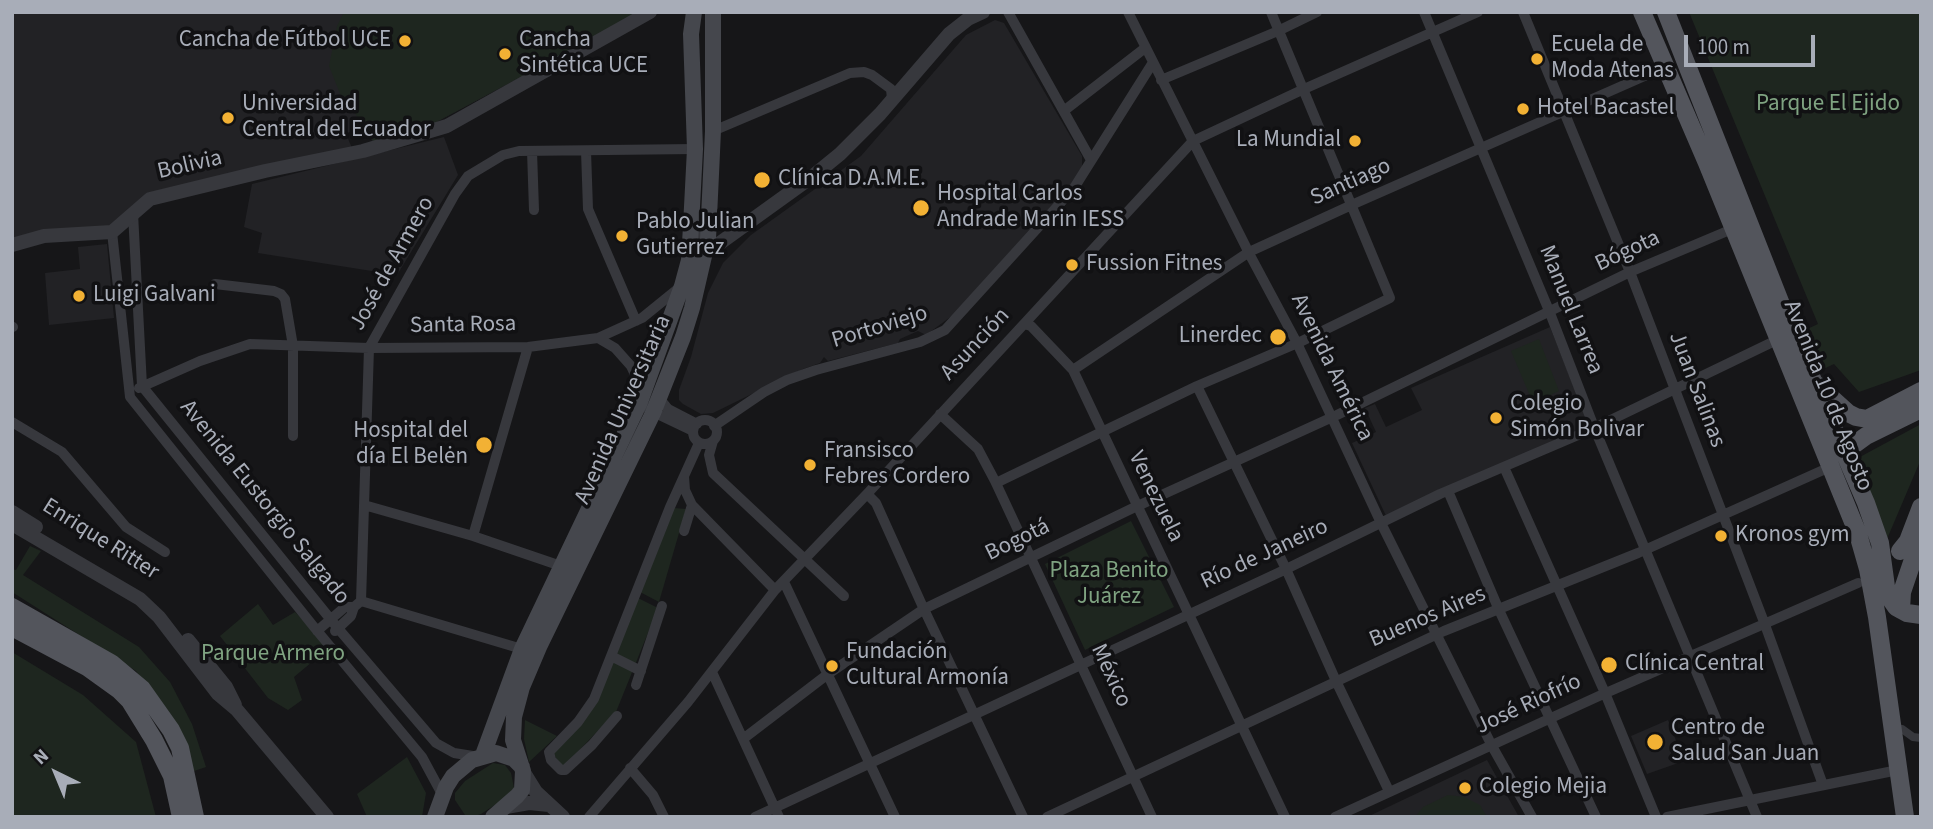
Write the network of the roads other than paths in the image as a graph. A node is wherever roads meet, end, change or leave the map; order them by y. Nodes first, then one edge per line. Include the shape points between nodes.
1 (650, 12) edge
2 (694, 12) edge
3 (713, 12) edge
4 (983, 12) edge
5 (1008, 12) edge
6 (1128, 12) edge
7 (1271, 12) edge
8 (1317, 12) edge
9 (1424, 12) edge
10 (1478, 12) edge
11 (1523, 12) edge
12 (1642, 12) edge
13 (1653, 12) edge
14 (1666, 12) edge
15 (964, 16) edge
16 (1278, 31) junction
17 (1673, 31) junction
18 (1432, 33) junction
19 (1653, 37) junction
20 (1145, 48) junction
21 (1152, 64) junction
22 (1665, 66) junction
23 (1161, 80) junction
24 (1304, 89) junction
25 (892, 99) junction
26 (1065, 110) junction
27 (1565, 111) junction
28 (713, 131) junction
29 (1193, 141) junction
30 (1478, 147) junction
31 (695, 149) junction
32 (532, 151) junction
33 (586, 151) junction
34 (1091, 160) junction
35 (1352, 204) junction
36 (534, 210) dead end
37 (133, 213) junction
38 (691, 226) junction
39 (1739, 228) junction
40 (112, 232) junction
41 (12, 245) edge
42 (707, 249) junction
43 (1249, 252) junction
44 (1631, 275) junction
45 (215, 284) dead end
46 (682, 286) junction
47 (1550, 313) junction
48 (636, 321) junction
49 (1024, 324) junction
50 (1785, 336) junction
51 (598, 338) junction
52 (1297, 343) junction
53 (293, 346) junction
54 (527, 347) junction
55 (369, 348) junction
56 (1073, 370) junction
57 (1813, 382) junction
58 (142, 386) junction
59 (1197, 386) junction
60 (1674, 389) junction
61 (1921, 391) edge
62 (130, 397) junction
63 (640, 401) junction
64 (656, 406) junction
65 (1921, 409) edge
66 (940, 414) junction
67 (1332, 417) junction
68 (12, 422) edge
69 (714, 426) junction
70 (695, 427) junction
71 (1594, 427) junction
72 (1101, 433) junction
73 (293, 436) dead end
74 (713, 440) junction
75 (699, 443) junction
76 (1855, 444) dead end
77 (1234, 461) junction
78 (1504, 467) junction
79 (1830, 467) junction
80 (684, 474) junction
81 (1848, 481) dead end
82 (996, 483) junction
83 (1448, 491) junction
84 (867, 494) junction
85 (365, 505) junction
86 (692, 505) junction
87 (1137, 506) junction
88 (670, 507) junction
89 (1921, 507) edge
90 (12, 512) edge
91 (1721, 514) junction
92 (1381, 523) junction
93 (12, 524) edge
94 (684, 531) dead end
95 (473, 536) junction
96 (1921, 536) edge
97 (1645, 550) junction
98 (1900, 551) dead end
99 (165, 552) dead end
100 (1031, 558) junction
101 (805, 559) junction
102 (561, 566) junction
103 (1286, 569) junction
104 (1858, 583) dead end
105 (780, 586) junction
106 (1556, 587) junction
107 (844, 596) dead end
108 (357, 604) junction
109 (662, 606) dead end
110 (12, 607) edge
111 (924, 609) junction
112 (1499, 610) junction
113 (1901, 610) junction
114 (1188, 614) junction
115 (1921, 615) edge
116 (1877, 617) junction
117 (1764, 622) junction
118 (334, 624) junction
119 (18, 630) edge
120 (1437, 634) junction
121 (321, 636) junction
122 (522, 649) junction
123 (81, 655) junction
124 (611, 656) junction
125 (1690, 656) junction
126 (1081, 664) junction
127 (641, 671) junction
128 (712, 672) junction
129 (828, 674) junction
130 (1336, 681) junction
131 (636, 685) dead end
132 (1605, 693) junction
133 (237, 710) junction
134 (976, 714) junction
135 (617, 716) dead end
136 (1550, 718) junction
137 (1242, 725) junction
138 (1893, 728) junction
139 (1921, 738) edge
140 (743, 739) junction
141 (1492, 746) junction
142 (180, 748) junction
143 (481, 756) junction
144 (870, 763) junction
145 (630, 768) junction
146 (522, 769) junction
147 (1898, 770) junction
148 (1133, 776) junction
149 (1823, 785) junction
150 (1389, 791) junction
151 (442, 796) junction
152 (1750, 800) junction
153 (549, 805) junction
154 (500, 812) edge
155 (777, 812) edge
156 (172, 817) edge
157 (181, 817) edge
158 (195, 817) edge
159 (206, 817) edge
160 (327, 817) edge
161 (435, 817) edge
162 (449, 817) edge
163 (563, 817) edge
164 (589, 817) edge
165 (664, 817) edge
166 (755, 817) edge
167 (895, 817) edge
168 (1023, 817) edge
169 (1048, 817) edge
170 (1152, 817) edge
171 (1285, 817) edge
172 (1335, 817) edge
173 (1532, 817) edge
174 (1596, 817) edge
175 (1656, 817) edge
176 (1667, 817) edge
177 (1757, 817) edge
178 (1905, 817) edge

1 - 37 street, Bolivia via 447,126 363,151 150,199
2 - 31 main road, Avenida Universitaria
3 - 28 main road, Avenida Universitaria
4 - 15 street
5 - 26 street
6 - 20 street, Avenida América
7 - 16 street
8 - 16 street
9 - 18 street, Manuel Larrea
10 - 18 street, Asunción
11 - 27 street, Juan Salinas
12 - 19 main road, Avenida 10 de Agosto
13 - 19 main road
14 - 17 main road, Avenida 10 de Agosto
15 - 25 street
16 - 23 street
16 - 24 street
17 - 19 main road
17 - 39 main road, Avenida 10 de Agosto
18 - 24 street, Asunción
18 - 30 street, Manuel Larrea
19 - 22 main road, Avenida 10 de Agosto
20 - 21 street, Avenida América
20 - 26 street
21 - 23 street, Avenida América
21 - 34 street, Portoviejo
22 - 27 street, Santiago
22 - 39 main road, Avenida 10 de Agosto
23 - 29 street, Avenida América
24 - 29 street, Asunción
24 - 35 street
25 - 28 street via 891,89 872,75 850,72
25 - 42 street via 813,176
26 - 34 street
27 - 30 street, Santiago
27 - 44 street, Juan Salinas
28 - 42 main road, Avenida Universitaria
29 - 43 street, Avenida América
29 - 49 street, Asunción
30 - 35 street, Santiago
30 - 47 street, Manuel Larrea
31 - 33 street, José de Armero
31 - 38 main road, Avenida Universitaria
32 - 33 street, José de Armero
32 - 36 street
32 - 55 street, José de Armero via 503,155 468,176
33 - 48 street via 588,209
34 - 69 street, Portoviejo via 1074,188 945,330 920,342 787,380
35 - 43 street, Santiago
35 - 52 street via 1391,298
37 - 40 street, Bolivia
37 - 58 street
38 - 42 street
38 - 46 main road, Avenida Universitaria
39 - 44 street, Bógota
39 - 50 main road, Avenida 10 de Agosto
40 - 41 street via 44,236
40 - 62 street
42 - 64 main road, Avenida Universitaria via 686,327
43 - 52 street, Avenida América
43 - 56 street, Santiago
44 - 47 street, Bógota
44 - 60 street, Juan Salinas
45 - 53 street via 281,294
46 - 48 street, Santa Rosa
46 - 63 main road, Avenida Universitaria
47 - 67 street, Bógota
47 - 71 street, Manuel Larrea
48 - 51 street, Santa Rosa
49 - 56 street, Venezuela
49 - 66 street, Asunción
50 - 57 main road, Avenida 10 de Agosto
50 - 60 street, Río de Janeiro
50 - 79 main road, Avenida 10 de Agosto
51 - 54 street, Santa Rosa
51 - 63 street via 631,366
52 - 59 street
52 - 67 street, Avenida América
53 - 55 street, Santa Rosa
53 - 58 street, Santa Rosa via 250,344
53 - 73 street
54 - 55 street, Santa Rosa
54 - 95 street
55 - 85 street, José de Armero
56 - 72 street, Venezuela
57 - 61 main road via 1848,412 1867,419
57 - 113 main road, Avenida 10 de Agosto via 1867,503 1880,543 1887,594
58 - 62 street, Santa Rosa
58 - 118 street, Avenida Eustorgio Salgado
59 - 72 street
59 - 77 street
60 - 71 street, Río de Janeiro
60 - 91 street, Juan Salinas
62 - 121 street, Avenida Eustorgio Salgado
63 - 64 street
63 - 102 main road, Avenida Universitaria
64 - 70 street
64 - 146 main road, Avenida Universitaria via 523,687 513,740
65 - 76 main road
66 - 82 street, México via 978,449
66 - 84 street, Asunción
67 - 77 street, Bogotá
67 - 92 street, Avenida América
68 - 99 street via 62,452 126,527
69 - 70 street via 704,421
69 - 74 street
70 - 75 street via 694,438
71 - 78 street, Río de Janeiro
71 - 97 street, Manuel Larrea
72 - 82 street
72 - 87 street, Venezuela
74 - 75 street
74 - 101 street via 709,455 713,473
75 - 80 street
77 - 87 street, Bogotá
77 - 103 street
78 - 83 street, Río de Janeiro
78 - 106 street
79 - 91 street, Buenos Aires
79 - 116 main road, Avenida 10 de Agosto via 1858,534
80 - 86 street
80 - 88 street
81 - 116 main road via 1866,523 1880,581 1882,603
82 - 100 street, México
83 - 92 street, Río de Janeiro
83 - 112 street
84 - 101 street, Asunción
84 - 111 street via 876,503
85 - 95 street
85 - 108 street, José de Armero
86 - 88 street
86 - 94 street
86 - 105 street
87 - 100 street, Bogotá
87 - 114 street, Venezuela
88 - 124 street
89 - 98 main road
90 - 133 street, Enrique Ritter via 142,590 165,611 226,687
91 - 97 street, Buenos Aires
91 - 117 street, Juan Salinas
92 - 103 street, Río de Janeiro
92 - 120 street, Avenida América
93 - 133 street, Enrique Ritter via 140,599 218,694
95 - 102 street
96 - 113 main road via 1902,592
97 - 106 street, Buenos Aires
97 - 125 street, Manuel Larrea
100 - 111 street, Bogotá
100 - 126 street, México
101 - 105 street, Asunción
101 - 107 street
102 - 122 main road, Avenida Universitaria
103 - 114 street, Río de Janeiro
103 - 130 street
104 - 117 street, José Riofrío
105 - 128 street, Asunción
105 - 129 street
106 - 112 street, Buenos Aires
106 - 132 street
108 - 118 street via 351,616
108 - 122 street
109 - 127 street
110 - 123 main road
111 - 129 street, Bogotá
111 - 134 street
112 - 120 street, Buenos Aires
112 - 136 street
113 - 115 main road
114 - 126 street, Río de Janeiro
114 - 137 street, Venezuela
116 - 138 main road, Avenida 10 de Agosto
117 - 125 street, José Riofrío
117 - 149 street, Juan Salinas
118 - 121 street
118 - 143 street, Avenida Eustorgio Salgado via 436,743 454,753
119 - 123 main road
119 - 156 main road via 120,701 153,755
120 - 130 street, Buenos Aires
120 - 141 street, Avenida América
121 - 151 street, Avenida Eustorgio Salgado via 422,757
122 - 143 main road, Avenida Universitaria
123 - 142 main road via 111,663 142,689
123 - 157 main road via 139,715 172,776
124 - 127 street
124 - 135 street via 594,699 550,752 551,760 565,770
125 - 132 street, José Riofrío
125 - 152 street, Manuel Larrea
126 - 134 street, Río de Janeiro
126 - 148 street, México
127 - 131 street
128 - 140 street
128 - 145 street, Asunción
129 - 140 street, Bogotá
129 - 144 street
130 - 137 street, Buenos Aires
130 - 150 street
132 - 136 street, José Riofrío
132 - 175 street
133 - 160 street, Enrique Ritter
134 - 144 street, Río de Janeiro
134 - 168 street
136 - 141 street, José Riofrío
136 - 174 street
137 - 148 street, Buenos Aires
137 - 171 street, Venezuela
138 - 139 street
138 - 147 main road, Avenida 10 de Agosto
140 - 155 street
141 - 150 street, José Riofrío
141 - 173 street, Avenida América
142 - 158 main road
142 - 159 main road via 197,780
143 - 146 main road via 507,756
143 - 151 main road via 461,767
144 - 155 street, Río de Janeiro
144 - 167 street
145 - 164 street, Asunción
145 - 165 street via 653,795
146 - 153 street
146 - 154 main road via 522,790
147 - 149 street
147 - 178 main road, Avenida 10 de Agosto
148 - 169 street, Buenos Aires
148 - 170 street, México
149 - 152 street
150 - 172 street, José Riofrío
151 - 161 main road
151 - 162 main road
152 - 176 street
152 - 177 street, Manuel Larrea
153 - 154 street via 529,803
153 - 163 street
155 - 166 street, Río de Janeiro

